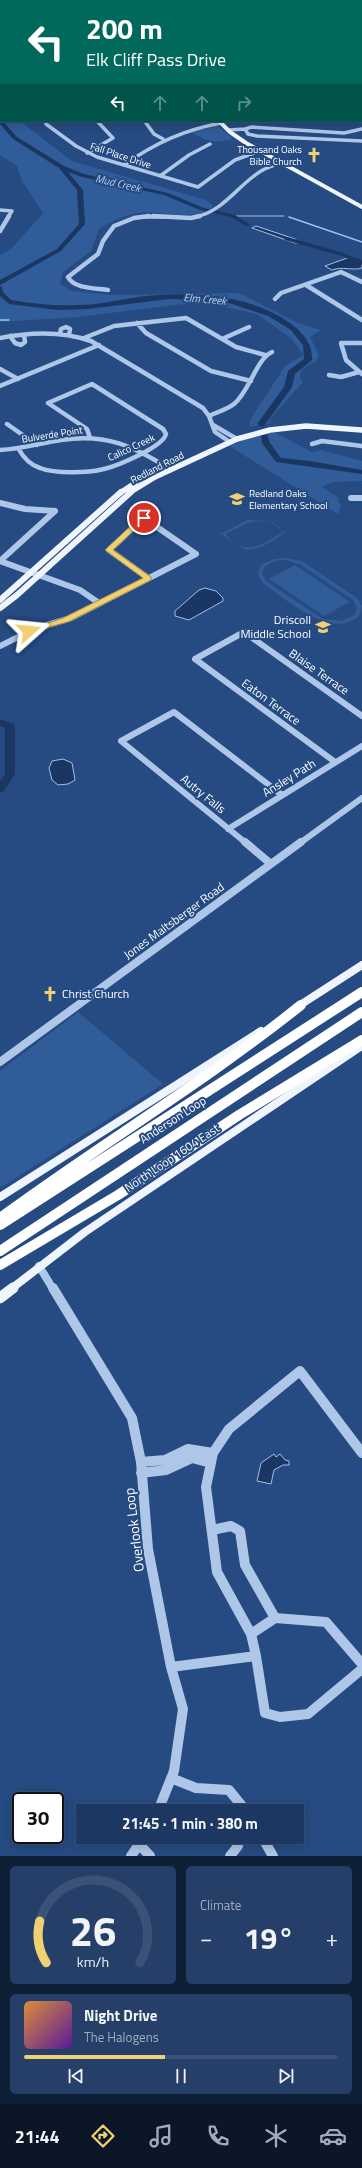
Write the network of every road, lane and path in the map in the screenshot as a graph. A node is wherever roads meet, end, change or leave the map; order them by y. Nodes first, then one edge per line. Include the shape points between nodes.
1 (98, 122) edge
2 (220, 122) edge
3 (146, 123) dead end
4 (46, 124) dead end
5 (245, 129) junction
6 (362, 129) edge
7 (228, 130) junction
8 (163, 139) junction
9 (362, 141) edge
10 (210, 144) dead end
11 (260, 151) junction
12 (87, 153) junction
13 (284, 164) junction
14 (124, 165) junction
15 (160, 176) junction
16 (362, 207) edge
17 (0, 210) edge
18 (0, 231) edge
19 (362, 282) edge
20 (306, 285) junction
21 (108, 290) dead end
22 (275, 298) dead end
23 (197, 317) dead end
24 (188, 319) junction
25 (362, 320) edge
26 (138, 323) junction
27 (249, 327) dead end
28 (24, 335) junction
29 (10, 336) junction
30 (0, 338) edge
31 (84, 338) junction
32 (222, 339) junction
33 (362, 343) edge
34 (99, 345) junction
35 (272, 352) dead end
36 (265, 355) junction
37 (0, 369) edge
38 (360, 373) edge
39 (328, 375) dead end
40 (18, 378) junction
41 (251, 381) junction
42 (0, 386) edge
43 (197, 399) dead end
44 (192, 402) junction
45 (209, 416) junction
46 (7, 424) dead end
47 (323, 424) junction
48 (362, 426) edge
49 (362, 430) edge
50 (90, 438) junction
51 (231, 439) junction
52 (312, 444) dead end
53 (37, 445) junction
54 (362, 446) edge
55 (18, 448) junction
56 (0, 450) edge
57 (144, 452) junction
58 (169, 468) junction
59 (139, 482) junction
60 (351, 498) dead end
61 (362, 498) edge
62 (0, 503) edge
63 (0, 561) edge
64 (32, 573) junction
65 (39, 575) junction
66 (148, 578) junction
67 (0, 600) edge
68 (99, 604) junction
69 (0, 608) edge
70 (0, 646) edge
71 (195, 659) joint
72 (362, 716) edge
73 (362, 746) edge
74 (335, 762) junction
75 (282, 795) junction
76 (362, 798) edge
77 (228, 829) junction
78 (271, 864) junction
79 (362, 965) edge
80 (362, 992) edge
81 (301, 1005) junction
82 (362, 1012) edge
83 (362, 1040) edge
84 (362, 1046) edge
85 (0, 1062) edge
86 (0, 1197) edge
87 (0, 1218) edge
88 (0, 1225) edge
89 (0, 1251) edge
90 (0, 1266) edge
91 (39, 1266) junction
92 (0, 1298) edge
93 (213, 1453) junction
94 (362, 1453) edge
95 (141, 1462) junction
96 (211, 1464) junction
97 (142, 1473) junction
98 (212, 1530) junction
99 (275, 1618) junction
100 (251, 1634) junction
101 (256, 1656) junction
102 (362, 1664) edge
103 (171, 1667) junction
104 (362, 1669) edge
105 (171, 1778) junction
106 (161, 1804) edge
107 (240, 1804) edge
108 (139, 1844) edge
109 (144, 1844) edge
110 (266, 1844) edge
111 (238, 1846) dead end
112 (131, 1856) edge
113 (150, 1856) edge
114 (230, 1856) edge
115 (273, 1856) edge

1 - 12 street via 113,138
2 - 7 main road
2 - 8 street via 193,126
3 - 8 street via 154,134
4 - 12 street, Fall Place Drive
5 - 6 street via 257,127 344,133
5 - 7 street
5 - 9 street via 248,134 256,136
7 - 11 main road
8 - 14 street
10 - 15 street via 189,155
11 - 13 main road
11 - 15 street, Fall Place Drive via 247,154 228,164 198,187
12 - 14 street, Fall Place Drive
13 - 16 main road
13 - 21 street via 258,173 206,215 191,218 150,216 134,218 114,226 103,241 98,254 68,277 70,281 81,286
14 - 15 street, Fall Place Drive
17 - 18 street via 12,211
19 - 20 street via 343,272
20 - 22 street via 281,293
20 - 25 street
23 - 24 street
24 - 26 street
24 - 32 street
26 - 31 street via 111,327
26 - 41 street via 146,333 211,371
27 - 32 street
28 - 29 street
28 - 29 street via 25,342 21,345 15,343
28 - 31 street via 60,334
29 - 30 street
31 - 34 street
32 - 36 street via 242,349
33 - 38 street via 341,343 346,360
34 - 40 street
34 - 44 street
35 - 36 street
36 - 41 street
37 - 40 street
38 - 39 street
40 - 42 street
41 - 45 street via 234,404
43 - 44 street
44 - 45 street via 203,408
45 - 51 street via 216,432
46 - 53 street
47 - 48 main road, Redland Road
47 - 49 main road, Redland Road
47 - 51 main road, Redland Road via 279,429
50 - 53 street, Bulverde Point via 70,438
50 - 57 street, Bulverde Point via 124,443
50 - 57 street, Calico Creek via 87,429 48,403 92,384 165,431 162,442
51 - 58 main road, Redland Road
52 - 54 street via 322,441
53 - 55 street, Bulverde Point
55 - 56 street, Bulverde Point
55 - 57 street, Calico Creek via 34,467 52,471 97,471
57 - 58 street, Bulverde Point
58 - 59 main road, Redland Road
59 - 64 main road, Redland Road via 116,496
59 - 65 main road, Redland Road
60 - 61 street
62 - 63 street via 25,510 55,511
63 - 64 street
64 - 65 street
64 - 67 main road, Redland Road
65 - 68 street via 80,590
65 - 69 main road, Redland Road
66 - 66 street via 196,554 144,518 109,550
66 - 68 street
68 - 70 street via 66,620 34,629
71 - 72 street, Blaise Terrace via 244,632
71 - 74 street, Eaton Terrace
73 - 74 street, Ansley Path
74 - 75 street, Ansley Path
75 - 77 street, Ansley Path
75 - 77 street, Autry Falls via 174,712 121,741
76 - 78 street, Jones Maltsberger Road
77 - 78 street, Autry Falls
78 - 85 street, Jones Maltsberger Road
79 - 81 main road
80 - 88 highway, Anderson Loop
81 - 86 main road
81 - 87 highway via 225,1064 64,1171
82 - 89 highway, Anderson Loop
83 - 90 highway via 239,1115 112,1199
84 - 91 main road, North Loop 1604 East via 84,1232
91 - 92 main road, North Loop 1604 East
91 - 95 street, Overlook Loop via 132,1418
93 - 94 street via 229,1429 300,1371
93 - 95 street via 188,1449 165,1460
93 - 96 street
95 - 97 street, Overlook Loop
96 - 97 street via 192,1458 166,1470
96 - 98 street via 206,1487
97 - 103 street, Overlook Loop via 148,1550
98 - 99 street via 231,1526 240,1531 245,1565
98 - 100 street via 216,1572
99 - 100 street
99 - 102 street via 326,1622
100 - 101 street
101 - 103 street
101 - 104 street via 263,1709 265,1713 274,1716 297,1717 308,1714
103 - 105 street, Overlook Loop via 182,1709
105 - 106 street, Overlook Loop
105 - 107 street via 196,1788 229,1790
108 - 112 street
109 - 113 street
110 - 115 street
111 - 114 street

